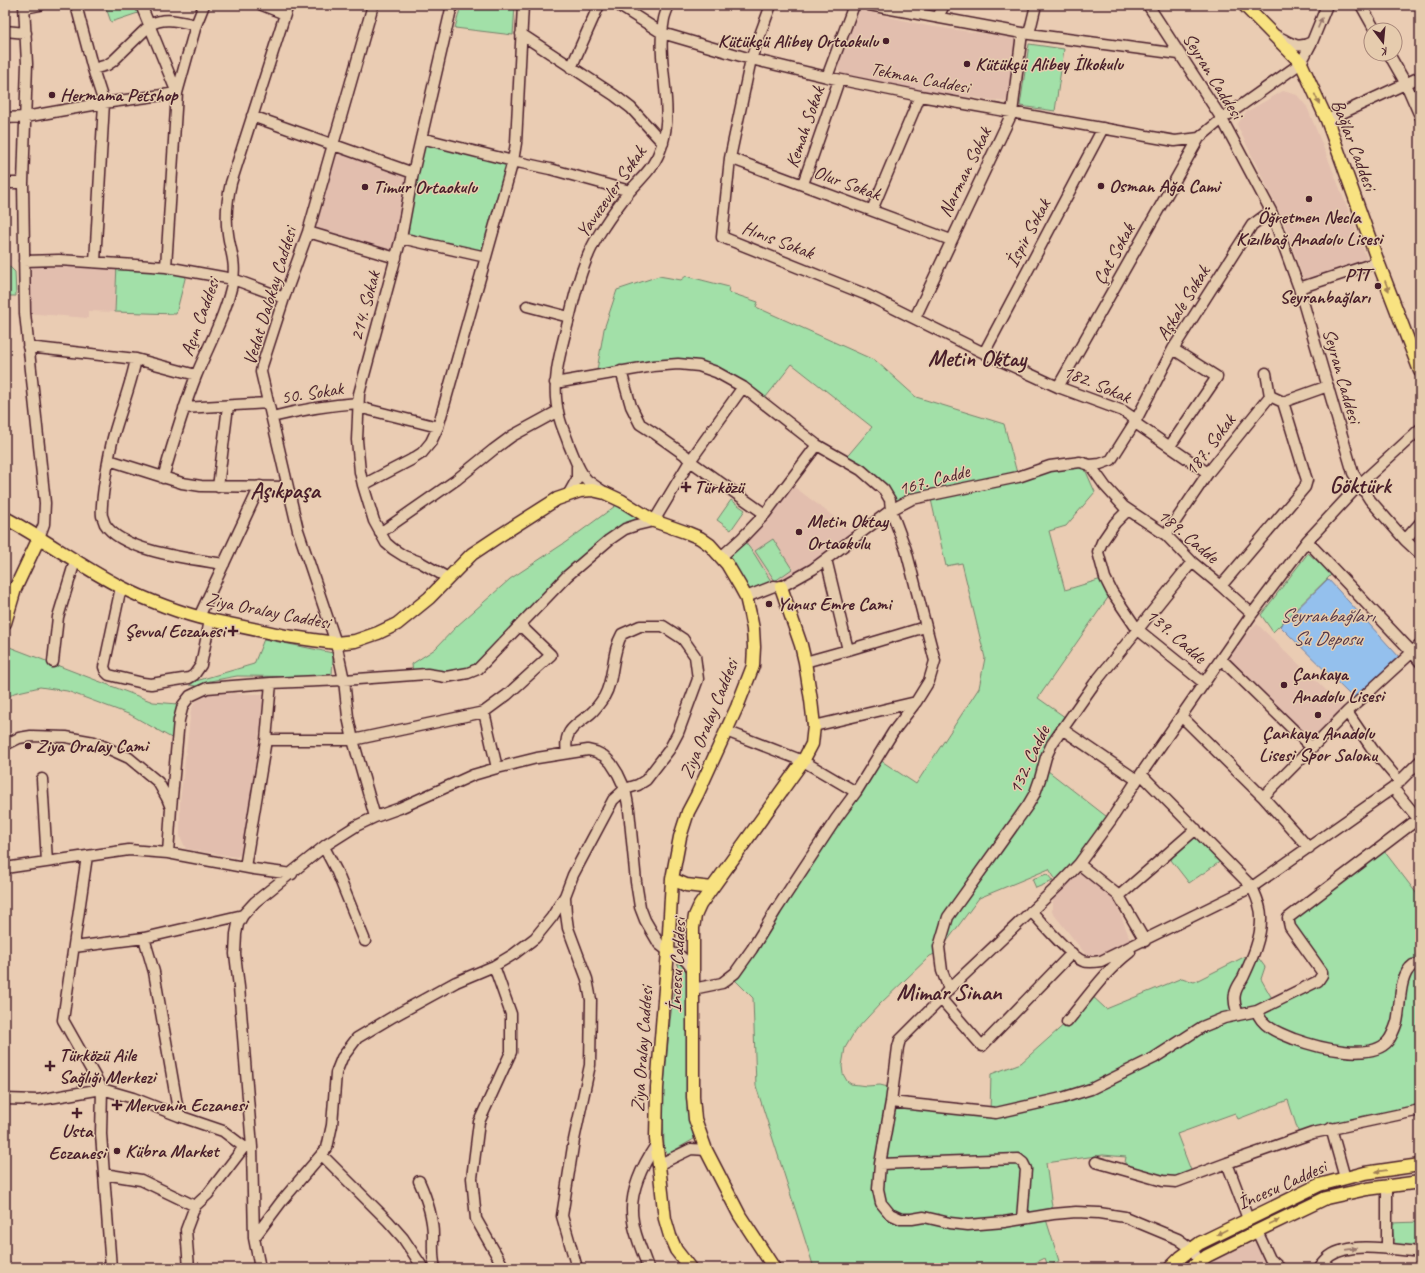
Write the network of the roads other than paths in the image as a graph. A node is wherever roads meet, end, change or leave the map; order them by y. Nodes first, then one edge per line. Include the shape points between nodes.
1 (40, 5) edge
2 (76, 5) edge
3 (141, 5) edge
4 (204, 5) edge
5 (262, 5) edge
6 (373, 5) edge
7 (452, 5) edge
8 (523, 5) edge
9 (598, 5) edge
10 (618, 5) edge
11 (669, 5) edge
12 (771, 5) edge
13 (854, 5) edge
14 (869, 5) edge
15 (944, 5) edge
16 (1036, 5) edge
17 (1148, 5) edge
18 (1244, 5) edge
19 (1327, 5) edge
20 (1361, 5) edge
21 (25, 6) edge
22 (286, 10) edge
23 (938, 17) junction
24 (1371, 22) edge
25 (150, 25) junction
26 (196, 25) junction
27 (5, 31) edge
28 (26, 33) junction
29 (662, 33) junction
30 (1025, 33) junction
31 (1271, 33) junction
32 (521, 34) junction
33 (1312, 42) junction
34 (1179, 54) junction
35 (751, 59) junction
36 (1394, 62) edge
37 (1301, 63) junction
38 (571, 68) junction
39 (93, 69) junction
40 (827, 77) junction
41 (1420, 77) edge
42 (839, 80) junction
43 (1406, 84) junction
44 (177, 93) junction
45 (920, 96) junction
46 (104, 103) junction
47 (1012, 113) junction
48 (252, 116) junction
49 (1420, 116) edge
50 (25, 117) junction
51 (5, 118) edge
52 (1222, 120) junction
53 (1327, 120) junction
54 (1103, 128) junction
55 (421, 138) junction
56 (1199, 138) junction
57 (662, 143) junction
58 (332, 145) junction
59 (730, 158) junction
60 (513, 161) junction
61 (413, 173) junction
62 (5, 183) edge
63 (23, 183) junction
64 (803, 184) junction
65 (630, 191) junction
66 (872, 210) junction
67 (1271, 211) junction
68 (308, 232) junction
69 (401, 238) junction
70 (951, 240) junction
71 (486, 257) junction
72 (396, 258) junction
73 (24, 261) junction
74 (95, 262) junction
75 (1378, 262) junction
76 (166, 267) junction
77 (233, 279) junction
78 (1299, 288) junction
79 (284, 298) junction
80 (526, 306) dead end
81 (569, 317) junction
82 (915, 318) junction
83 (28, 347) junction
84 (1173, 350) junction
85 (984, 353) junction
86 (1417, 358) edge
87 (136, 359) junction
88 (621, 371) junction
89 (1420, 371) edge
90 (1266, 373) dead end
91 (196, 375) junction
92 (555, 383) junction
93 (1328, 386) junction
94 (743, 387) junction
95 (1058, 387) junction
96 (1270, 396) junction
97 (1283, 402) junction
98 (268, 403) junction
99 (358, 405) junction
100 (228, 406) junction
101 (184, 408) junction
102 (558, 411) junction
103 (272, 417) junction
104 (1135, 422) junction
105 (438, 427) junction
106 (1420, 429) edge
107 (817, 444) junction
108 (1170, 446) junction
109 (109, 460) junction
110 (690, 461) junction
111 (577, 464) junction
112 (1090, 465) junction
113 (1208, 473) junction
114 (163, 478) junction
115 (1360, 484) junction
116 (363, 485) junction
117 (260, 486) junction
118 (218, 487) junction
119 (288, 487) junction
120 (604, 493) junction
121 (568, 495) junction
122 (891, 510) junction
123 (1128, 510) junction
124 (765, 514) junction
125 (5, 518) edge
126 (654, 521) junction
127 (1420, 523) edge
128 (380, 533) junction
129 (1166, 535) junction
130 (39, 538) junction
131 (1405, 540) junction
132 (1307, 541) junction
133 (1420, 554) edge
134 (721, 557) junction
135 (826, 559) junction
136 (75, 561) junction
137 (1192, 562) junction
138 (224, 564) junction
139 (448, 578) junction
140 (1221, 586) junction
141 (121, 587) junction
142 (782, 587) junction
143 (746, 597) junction
144 (1252, 614) junction
145 (205, 619) junction
146 (5, 622) edge
147 (520, 625) junction
148 (925, 627) junction
149 (1137, 629) junction
150 (336, 644) junction
151 (1416, 649) edge
152 (848, 650) junction
153 (1221, 659) junction
154 (52, 662) dead end
155 (805, 662) junction
156 (1420, 662) edge
157 (344, 680) junction
158 (271, 683) junction
159 (1204, 683) junction
160 (916, 702) junction
161 (484, 712) junction
162 (1347, 712) junction
163 (1182, 717) junction
164 (814, 726) junction
165 (1062, 729) junction
166 (726, 730) junction
167 (266, 740) junction
168 (353, 740) junction
169 (5, 745) edge
170 (1312, 748) junction
171 (567, 753) junction
172 (803, 761) junction
173 (1420, 761) edge
174 (497, 768) junction
175 (1139, 777) junction
176 (42, 779) dead end
177 (1397, 785) junction
178 (624, 789) junction
179 (856, 792) junction
180 (1263, 796) junction
181 (170, 808) junction
182 (375, 817) junction
183 (1419, 820) edge
184 (1196, 829) junction
185 (324, 847) junction
186 (1309, 848) junction
187 (168, 853) junction
188 (87, 856) junction
189 (47, 862) junction
190 (1079, 864) junction
191 (245, 867) junction
192 (5, 868) edge
193 (292, 874) junction
194 (672, 879) junction
195 (1252, 887) junction
196 (712, 888) junction
197 (565, 896) junction
198 (1119, 896) junction
199 (1031, 911) junction
200 (243, 915) junction
201 (144, 938) junction
202 (1145, 940) junction
203 (365, 942) dead end
204 (74, 947) junction
205 (668, 951) junction
206 (1072, 953) junction
207 (1420, 964) edge
208 (494, 966) junction
209 (693, 970) junction
210 (693, 989) junction
211 (949, 989) junction
212 (941, 999) junction
213 (1257, 1011) junction
214 (1238, 1015) junction
215 (1067, 1022) dead end
216 (102, 1089) junction
217 (5, 1099) edge
218 (891, 1102) junction
219 (1420, 1110) edge
220 (179, 1116) junction
221 (1331, 1128) junction
222 (656, 1145) junction
223 (248, 1147) junction
224 (706, 1150) junction
225 (322, 1155) junction
226 (1096, 1162) dead end
227 (1227, 1163) junction
228 (880, 1164) junction
229 (658, 1165) junction
230 (1420, 1166) edge
231 (104, 1174) junction
232 (1344, 1178) junction
233 (420, 1181) dead end
234 (1420, 1182) edge
235 (1387, 1186) junction
236 (195, 1206) junction
237 (1022, 1219) junction
238 (1248, 1219) junction
239 (1257, 1230) junction
240 (254, 1238) junction
241 (1192, 1249) junction
242 (1387, 1249) junction
243 (1420, 1252) edge
244 (1195, 1265) edge
245 (111, 1268) edge
246 (189, 1268) edge
247 (260, 1268) edge
248 (423, 1268) edge
249 (434, 1268) edge
250 (504, 1268) edge
251 (577, 1268) edge
252 (648, 1268) edge
253 (690, 1268) edge
254 (774, 1268) edge
255 (1170, 1268) edge
256 (1280, 1268) edge
257 (1319, 1268) edge

1 - 21 street
2 - 39 street
3 - 25 street
4 - 26 street
5 - 22 street
6 - 58 street, Vedat Dalokay Caddesi
7 - 55 street, 214. Sokak
8 - 32 street
9 - 38 street
10 - 29 street, Tekman Caddesi
11 - 29 street, Yavuzevler Sokak
12 - 35 street, Hınıs Sokak
13 - 40 street
14 - 23 street
15 - 23 street
16 - 30 street, Narman Sokak
17 - 34 street, Seyran Caddesi
18 - 31 main road, Bağlar Caddesi
33 -> 19 street
20 - 24 street
21 - 28 street
22 - 48 street, Açın Caddesi
23 - 30 street
25 - 26 street via 163,20
25 - 39 street via 113,62
25 - 44 street
26 - 44 street
27 - 28 street
28 - 50 street
29 - 35 street, Tekman Caddesi
29 - 57 street, Yavuzevler Sokak via 667,102
30 - 34 street
30 - 47 street, Narman Sokak
31 - 33 street, Bağlar Caddesi via 1296,46
31 - 37 main road, Bağlar Caddesi
32 - 38 street
32 - 60 street
33 - 37 street
34 - 52 street, Seyran Caddesi
35 - 40 street, Tekman Caddesi
35 - 59 street, Hınıs Sokak
36 - 43 street
37 - 52 street
37 -> 53 main road, Bağlar Caddesi
38 - 57 street via 631,108
39 - 46 street
40 - 42 street, Tekman Caddesi
41 - 43 street
42 - 45 street, Tekman Caddesi
42 - 64 street, Kemah Sokak
43 - 49 street
43 - 53 street
44 - 46 street
44 - 76 street
45 - 47 street, Tekman Caddesi
45 - 66 street
46 - 50 street
46 - 74 street
47 - 54 street, Tekman Caddesi
47 - 70 street, Narman Sokak
48 - 58 street
48 - 77 street, Açın Caddesi via 227,202 226,219 234,264
50 - 51 street
50 - 63 street
52 - 56 street
52 - 67 street, Seyran Caddesi
53 - 75 main road, Bağlar Caddesi
54 - 56 street, Tekman Caddesi via 1175,141
54 - 85 street, İspir Sokak
55 - 60 street
55 - 61 street, 214. Sokak
56 - 95 street, Çat Sokak
57 - 65 street, Yavuzevler Sokak via 652,167
58 - 61 street
58 - 68 street, Vedat Dalokay Caddesi
59 - 64 street, Olur Sokak
59 - 82 street, Hınıs Sokak via 722,237 867,295
60 - 65 street
60 - 71 street
61 - 69 street, 214. Sokak
62 - 63 street
63 - 73 street
64 - 66 street, Olur Sokak
65 - 81 street, Yavuzevler Sokak via 591,249 576,288
66 - 70 street, Olur Sokak
67 - 78 street, Seyran Caddesi
67 - 84 street, Aşkale Sokak via 1252,225
68 - 72 street
68 - 79 street, Vedat Dalokay Caddesi
69 - 71 street
69 - 72 street, 214. Sokak
70 - 82 street, Narman Sokak
71 - 105 street
72 - 99 street, 214. Sokak
73 - 74 street
73 - 83 street
74 - 76 street
75 - 78 street
75 -> 86 main road, Bağlar Caddesi
76 - 77 street
77 - 79 street
77 - 91 street, Açın Caddesi via 217,329
78 - 93 street, Seyran Caddesi
79 - 98 street, Vedat Dalokay Caddesi via 262,366
80 - 81 street
81 - 92 street, Yavuzevler Sokak
82 - 85 street, Hınıs Sokak
83 - 87 street
83 - 130 street via 46,514
84 - 104 street, Aşkale Sokak
84 - 108 street via 1217,377
85 - 95 street, 182. Sokak
86 - 89 main road, Bağlar Caddesi
87 - 91 street
87 - 109 street via 113,436
88 - 92 street
88 - 94 street via 678,364 699,366
88 - 110 street via 631,406 640,424
90 - 96 street
91 - 101 street, Açın Caddesi
92 - 102 street, Yavuzevler Sokak
93 - 97 street
93 - 115 street, Seyran Caddesi via 1353,473
94 - 107 street
94 - 110 street
95 - 104 street, 182. Sokak via 1123,411
96 - 97 street
96 - 113 street, 187. Sokak
97 - 140 street via 1307,480 1305,487
98 - 100 street
98 - 103 street, Vedat Dalokay Caddesi
99 - 103 street, 50. Sokak via 342,404
99 - 105 street, 50. Sokak
99 - 116 street, 214. Sokak via 357,447
100 - 101 street
100 - 118 street
101 - 114 street, Açın Caddesi
102 - 111 street, Yavuzevler Sokak
102 - 128 street via 512,436 456,480
103 - 119 street, Vedat Dalokay Caddesi
104 - 108 street, 182. Sokak
104 - 112 street, 167. Cadde via 1111,460
105 - 116 street via 422,453
106 - 115 street
107 - 122 street via 876,482 890,500
107 - 124 street
108 - 113 street, 182. Sokak
109 - 114 street
109 - 138 street via 102,515 112,532 135,545 156,552
110 - 124 street
110 - 126 street
111 - 120 street, Yavuzevler Sokak via 585,478
111 - 121 street via 577,479
112 - 122 street, 167. Cadde via 1080,462 1050,466 1018,477 912,499
112 - 123 street, 189. Cadde via 1105,486
113 - 129 street, 187. Sokak
114 - 118 street
115 - 131 street, Seyran Caddesi via 1370,500
115 - 132 street
116 - 128 street, 214. Sokak
117 - 118 street
117 - 119 street
117 - 138 street
119 - 150 street, Vedat Dalokay Caddesi via 298,530
120 - 121 main road, Ziya Oralay Caddesi via 586,490
120 - 126 main road, Ziya Oralay Caddesi
121 - 139 main road, Ziya Oralay Caddesi via 557,499 472,554
122 - 135 street, 167. Cadde
122 - 148 street via 906,550
123 - 129 street, 189. Cadde
123 - 149 street, 139. Cadde via 1115,523 1098,552 1112,592
124 - 134 street
125 - 130 main road, Ziya Oralay Caddesi
126 - 134 main road, Ziya Oralay Caddesi via 700,538
126 - 147 street via 625,529 609,540 567,576
127 - 131 street
128 - 139 street, 214. Sokak via 393,549
129 - 137 street, 189. Cadde
130 - 136 main road, Ziya Oralay Caddesi
130 - 146 main road via 15,589
131 - 133 street, Seyran Caddesi
132 - 144 street
132 - 151 street
134 - 143 main road, Ziya Oralay Caddesi via 734,574
135 - 142 street, 167. Cadde
135 - 152 street
136 - 141 main road, Ziya Oralay Caddesi
136 - 154 street via 58,617
137 - 140 street, 189. Cadde
137 - 149 street, 132. Cadde
138 - 145 street
139 - 150 main road, Ziya Oralay Caddesi via 424,603 398,624 355,641
140 - 144 street, 189. Cadde
141 - 145 main road, Ziya Oralay Caddesi
141 - 145 street via 104,667 109,675 151,684 189,678 201,665
142 - 143 street, 167. Cadde via 774,586
142 - 155 main road, İncesu Caddesi
143 - 166 main road, Ziya Oralay Caddesi via 753,629 753,666
144 - 153 street
145 - 150 main road, Ziya Oralay Caddesi
147 - 157 street via 482,665 468,673 446,677 427,674
147 - 161 street via 551,655
148 - 152 street
148 - 160 street via 934,661 929,680
149 - 159 street, 139. Cadde
149 - 165 street, 132. Cadde
150 - 157 street, Vedat Dalokay Caddesi
151 - 156 street
151 - 162 street
152 - 155 street
153 - 159 street
153 - 170 street
155 - 164 main road, İncesu Caddesi
157 - 158 street
157 - 168 street, Vedat Dalokay Caddesi
158 - 167 street
158 - 181 street via 208,688 190,696 183,705 179,720
159 - 163 street
160 - 164 street
160 - 179 street via 893,732
161 - 168 street
161 - 174 street
162 - 170 street
162 - 177 street
163 - 175 street
163 - 180 street
164 - 172 main road, İncesu Caddesi via 812,744
165 - 175 street
165 - 211 street, 132. Cadde via 1046,757 1040,779 1028,805 948,917 938,947 942,971
166 - 172 street
166 - 194 main road, Ziya Oralay Caddesi via 688,812
167 - 168 street
167 - 191 street
168 - 182 street, Vedat Dalokay Caddesi
169 - 181 street via 20,738 42,735 94,742 129,758 152,777 163,789
170 - 180 street
171 - 174 street
171 - 178 street via 588,750 604,756 618,774
171 - 178 street via 565,743 568,734 592,713 605,695 622,634 640,626 663,626 683,639 695,656 698,679 669,750 646,780
172 - 179 street
172 - 196 main road, İncesu Caddesi
173 - 177 street
174 - 182 street via 473,775
175 - 184 street
175 - 190 street
176 - 189 street
177 - 183 street
177 - 186 street
178 - 197 street via 613,800 573,875
178 - 205 street via 629,810 640,907 653,934
179 - 210 street via 735,973 722,983
180 - 186 street
181 - 187 street
182 - 185 street
183 - 213 street via 1290,915 1290,927 1322,975 1318,981
184 - 195 street
184 - 198 street
185 - 193 street
185 - 203 street
186 - 195 street
187 - 188 street via 130,850
187 - 191 street
188 - 189 street
188 - 204 street
189 - 192 street
190 - 198 street
190 - 199 street
191 - 193 street
193 - 200 street via 255,902
194 - 196 main road via 686,886
194 - 205 main road, Ziya Oralay Caddesi
195 - 202 street
195 - 214 street via 1260,908 1260,928 1251,960 1235,992 1234,1005
196 - 209 main road, İncesu Caddesi via 695,916
197 - 208 street via 535,938
197 - 251 street via 568,928 587,979 591,1000 590,1065 574,1140 562,1216
198 - 202 street
199 - 206 street
199 - 211 street
200 - 201 street
200 - 223 street via 238,924 235,954
201 - 204 street
201 - 220 street via 154,972
202 - 206 street via 1101,961 1081,961
202 - 215 street via 1121,959
204 - 216 street via 63,1020
205 - 209 street via 680,956
205 - 222 main road, Ziya Oralay Caddesi via 656,1088
206 - 212 street via 982,1046
207 - 213 street via 1413,965 1407,972 1392,1034 1388,1041 1373,1050 1353,1052 1297,1040 1265,1024
208 - 225 street via 456,982 357,1038 342,1058 336,1073 332,1125 327,1148
208 - 250 street via 511,1014 511,1052 479,1122 472,1178 476,1219
209 - 210 main road, İncesu Caddesi
210 - 224 main road, İncesu Caddesi via 693,1097 695,1119
211 - 212 street
212 - 218 street via 900,1040
213 - 214 street
214 - 218 street via 1202,1027 1154,1058 1091,1088 1062,1098 996,1113
216 - 217 street via 38,1100
216 - 220 street
216 - 231 street via 101,1134
218 - 228 street
219 - 221 street
220 - 223 street via 223,1131
221 - 227 street
221 - 232 street
222 - 229 main road, Ziya Oralay Caddesi
222 - 252 street via 645,1160 632,1208 634,1228
223 - 236 street
223 - 240 street
224 - 229 street via 691,1149
224 - 254 main road, İncesu Caddesi via 740,1216
225 - 240 street via 280,1202
225 - 248 street via 388,1221
226 - 227 street via 1163,1181 1176,1182
227 - 238 street
228 - 237 street via 878,1189 881,1203 886,1211 901,1219 924,1217 968,1225
228 - 237 street via 1018,1159 1023,1162 1026,1169
229 - 253 main road, Ziya Oralay Caddesi via 665,1219 670,1236 676,1250
230 -> 232 main road, İncesu Caddesi
231 - 236 street via 141,1180
231 - 245 street
232 - 238 main road, İncesu Caddesi via 1319,1185
233 - 249 street via 429,1205
234 - 235 main road, İncesu Caddesi
239 -> 235 main road, İncesu Caddesi via 1326,1198 1346,1192
235 - 242 street
236 - 246 street via 186,1230
237 - 241 street via 1076,1212 1124,1217 1178,1239
238 -> 241 main road, İncesu Caddesi
239 - 244 main road, İncesu Caddesi
239 - 256 street via 1270,1260
240 - 247 street
241 - 244 street
241 - 255 main road, İncesu Caddesi
242 - 243 street
257 -> 242 street via 1328,1257 1342,1251 1360,1248

